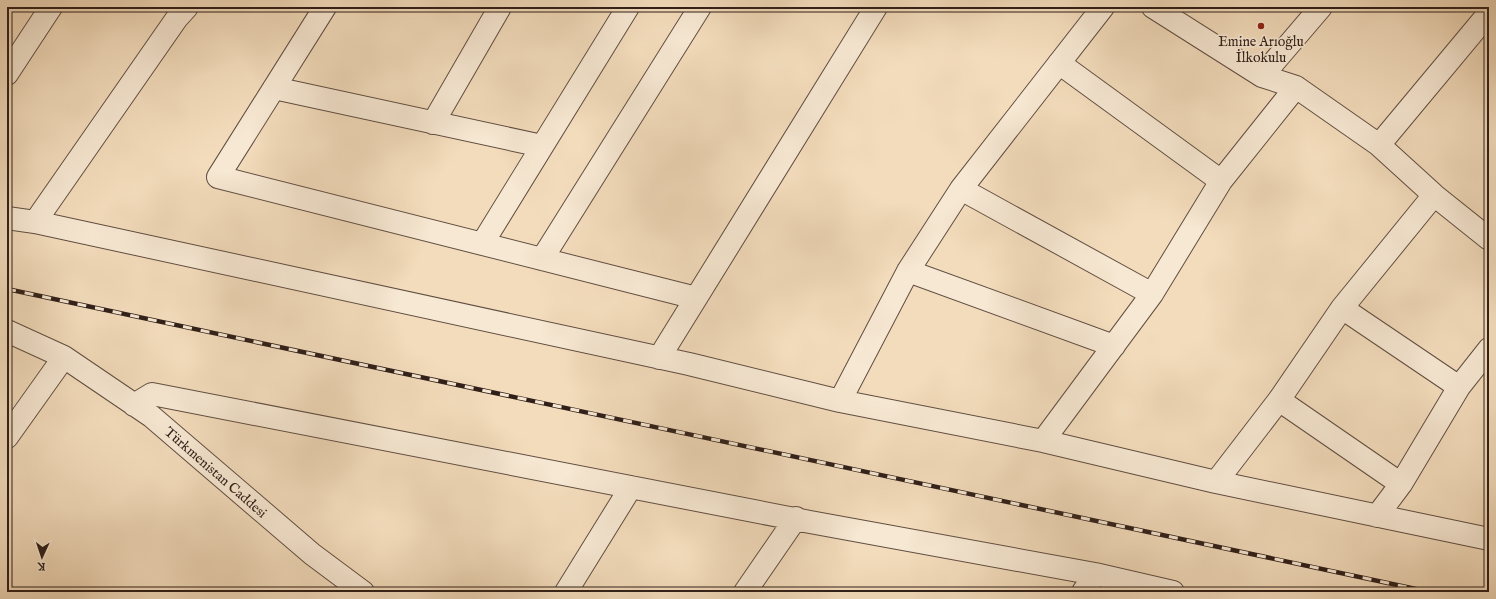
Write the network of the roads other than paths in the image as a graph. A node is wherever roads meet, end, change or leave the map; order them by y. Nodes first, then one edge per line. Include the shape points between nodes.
1 (51, 7) edge
2 (187, 7) edge
3 (325, 7) edge
4 (500, 7) edge
5 (628, 7) edge
6 (700, 7) edge
7 (876, 7) edge
8 (1103, 7) edge
9 (1153, 7) edge
10 (1321, 7) edge
11 (1489, 13) edge
12 (1059, 63) junction
13 (7, 74) edge
14 (1262, 76) junction
15 (1296, 87) junction
16 (274, 88) junction
17 (432, 123) junction
18 (1379, 145) junction
19 (542, 146) junction
20 (1221, 181) junction
21 (961, 189) junction
22 (1434, 195) junction
23 (7, 218) edge
24 (35, 222) junction
25 (1486, 232) edge
26 (482, 244) junction
27 (542, 259) junction
28 (908, 271) junction
29 (1152, 294) junction
30 (696, 298) junction
31 (1342, 308) junction
32 (7, 331) edge
33 (1114, 346) junction
34 (1489, 348) edge
35 (64, 357) junction
36 (659, 358) junction
37 (1459, 387) junction
38 (1279, 400) junction
39 (840, 401) junction
40 (134, 405) junction
41 (7, 437) edge
42 (1043, 441) junction
43 (1216, 482) junction
44 (1402, 484) junction
45 (631, 487) junction
46 (1377, 516) junction
47 (796, 518) junction
48 (1489, 539) edge
49 (1095, 574) junction
50 (363, 592) edge
51 (566, 592) edge
52 (745, 592) edge
53 (1084, 592) edge
54 (1173, 592) edge

1 - 13 street
2 - 24 street
3 - 16 street
4 - 17 street
5 - 19 street
6 - 27 street
7 - 30 street
8 - 12 street
9 - 14 street
10 - 14 street
11 - 18 street
12 - 20 street
12 - 21 street
14 - 15 street
15 - 18 street
15 - 20 street
16 - 17 street
16 - 26 street via 218,177
17 - 19 street
18 - 22 street
19 - 26 street
20 - 29 street
21 - 28 street
21 - 29 street
22 - 25 street
22 - 31 street
23 - 24 street
24 - 36 street
26 - 27 street
27 - 30 street
28 - 33 street
28 - 39 street
29 - 33 street
30 - 36 street
31 - 37 street
31 - 38 street
32 - 35 street, Türkmenistan Caddesi
33 - 42 street
34 - 37 street
35 - 40 street, Türkmenistan Caddesi
35 - 41 street
36 - 39 street
37 - 44 street
38 - 43 street
38 - 44 street
39 - 42 street
40 - 45 street via 152,394
40 - 50 street, Türkmenistan Caddesi via 151,416 312,554
42 - 43 street
43 - 46 street
44 - 46 street
45 - 47 street
45 - 51 street
46 - 48 street
47 - 49 street
47 - 52 street
49 - 53 street
49 - 54 street

